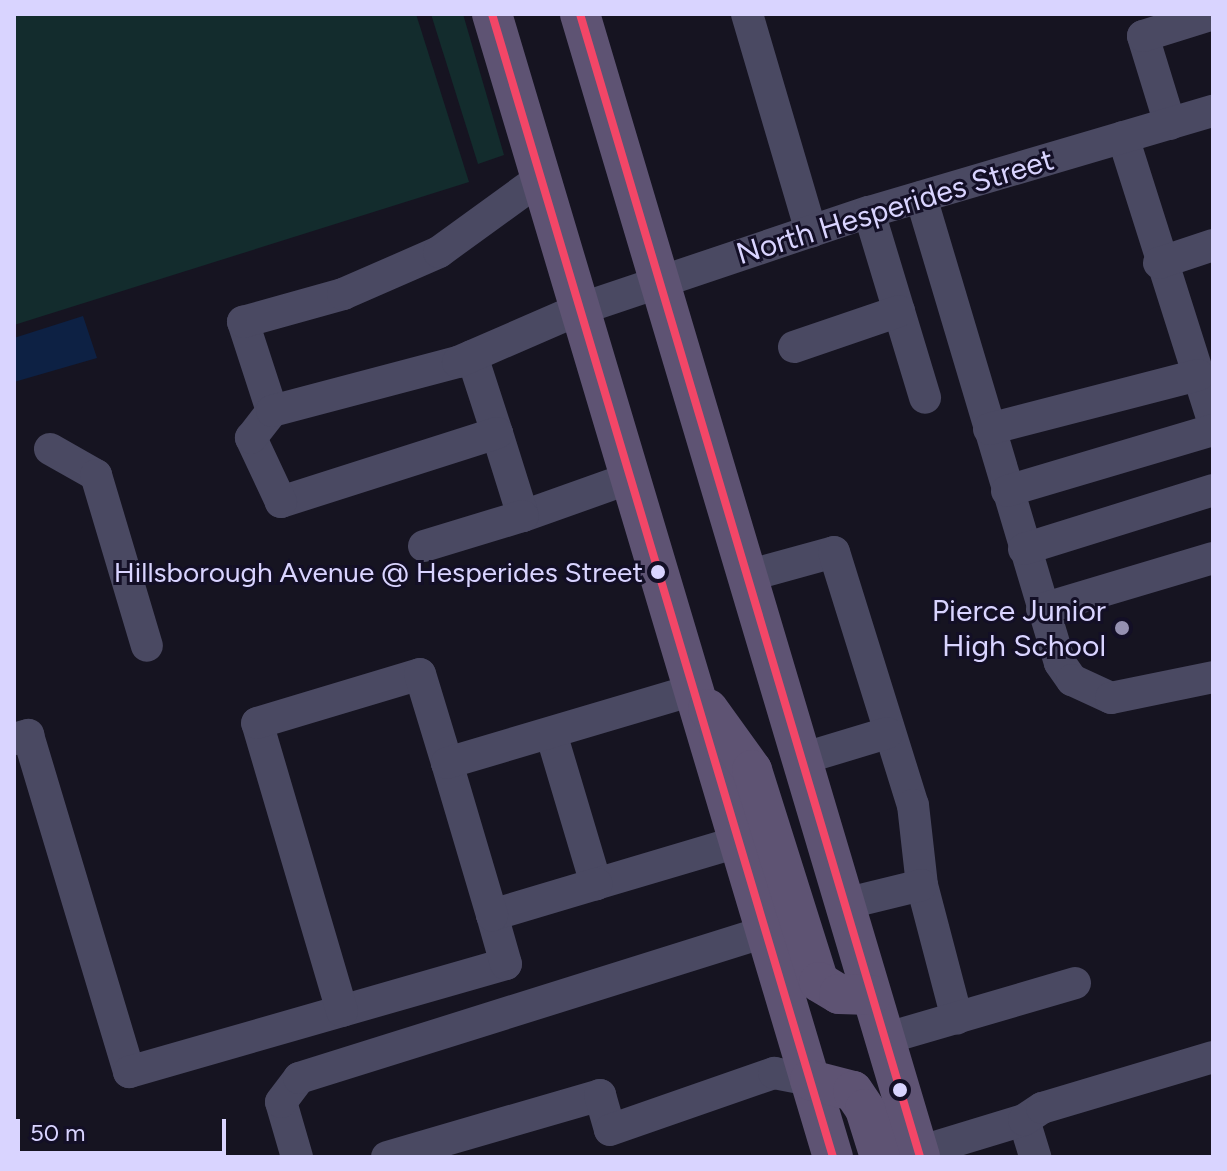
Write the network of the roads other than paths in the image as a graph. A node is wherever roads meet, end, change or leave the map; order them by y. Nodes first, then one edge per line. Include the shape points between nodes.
1 (492, 14) edge
2 (580, 14) edge
3 (747, 14) edge
4 (1213, 14) edge
5 (1213, 111) edge
6 (1170, 124) junction
7 (1123, 137) junction
8 (541, 178) junction
9 (921, 197) junction
10 (869, 212) junction
11 (811, 232) junction
12 (1213, 245) edge
13 (1159, 263) junction
14 (660, 282) junction
15 (580, 309) junction
16 (899, 311) junction
17 (794, 347) dead end
18 (472, 356) junction
19 (1198, 375) junction
20 (925, 398) dead end
21 (272, 411) junction
22 (1213, 420) edge
23 (989, 429) junction
24 (1213, 430) edge
25 (497, 433) junction
26 (50, 449) dead end
27 (630, 478) junction
28 (1213, 490) edge
29 (1007, 491) junction
30 (523, 516) junction
31 (424, 546) dead end
32 (1024, 549) junction
33 (1213, 558) edge
34 (747, 576) junction
35 (1042, 609) junction
36 (147, 646) dead end
37 (1213, 677) edge
38 (693, 690) junction
39 (551, 733) junction
40 (887, 733) junction
41 (14, 739) edge
42 (801, 759) junction
43 (447, 763) junction
44 (738, 842) junction
45 (596, 884) junction
46 (922, 885) junction
47 (844, 904) junction
48 (492, 915) junction
49 (765, 932) junction
50 (1075, 983) dead end
51 (871, 995) junction
52 (342, 1011) junction
53 (957, 1018) junction
54 (884, 1039) junction
55 (1213, 1057) edge
56 (1213, 1075) edge
57 (810, 1080) junction
58 (1024, 1120) junction
59 (905, 1156) edge
60 (297, 1157) edge
61 (387, 1157) edge
62 (833, 1157) edge
63 (1035, 1157) edge

1 - 8 main road
2 - 14 main road
3 - 11 street
4 - 6 street via 1143,36
5 - 6 street, North Hesperides Street
6 - 7 street, North Hesperides Street
7 - 9 street, North Hesperides Street
7 - 13 street
8 - 15 main road
8 - 21 street via 439,252 343,294 243,322
9 - 10 street, North Hesperides Street
9 - 23 street
10 - 11 street, North Hesperides Street
10 - 16 street
11 - 14 street, North Hesperides Street
12 - 13 street
13 - 19 street
14 - 15 street, North Hesperides Street
14 - 34 main road
15 - 18 street, North Hesperides Street
15 - 27 main road
16 - 17 street
16 - 20 street
18 - 21 street, North Hesperides Street
18 - 25 street
19 - 22 street
19 - 23 street
21 - 25 street via 251,438 281,502
23 - 29 street
24 - 29 street
25 - 30 street
26 - 36 street via 96,475
27 - 30 street
27 - 38 main road
28 - 32 street
29 - 32 street
30 - 31 street
32 - 35 street
33 - 35 street
34 - 40 street via 834,552
34 - 42 main road
35 - 37 street via 1060,663 1088,690 1111,698 1137,696
38 - 39 street
38 - 44 main road
38 - 51 main road via 752,770 819,982 839,994
39 - 43 street
39 - 45 street
40 - 42 street
40 - 46 street via 913,805
41 - 52 street via 28,735 129,1072
42 - 47 main road
43 - 48 street
43 - 52 street via 420,674 257,723
44 - 45 street
44 - 49 main road
45 - 48 street
46 - 47 street
46 - 53 street
47 - 51 main road
48 - 52 street via 506,964
49 - 57 main road
49 - 60 street via 299,1078 281,1102
50 - 53 street
51 - 54 main road
53 - 54 street
54 - 59 main road
55 - 58 street via 1042,1108
56 - 58 street via 1051,1123
57 - 59 main road via 853,1091
57 - 61 street via 774,1073 610,1130 600,1095
57 - 62 main road
58 - 59 street
58 - 63 street

